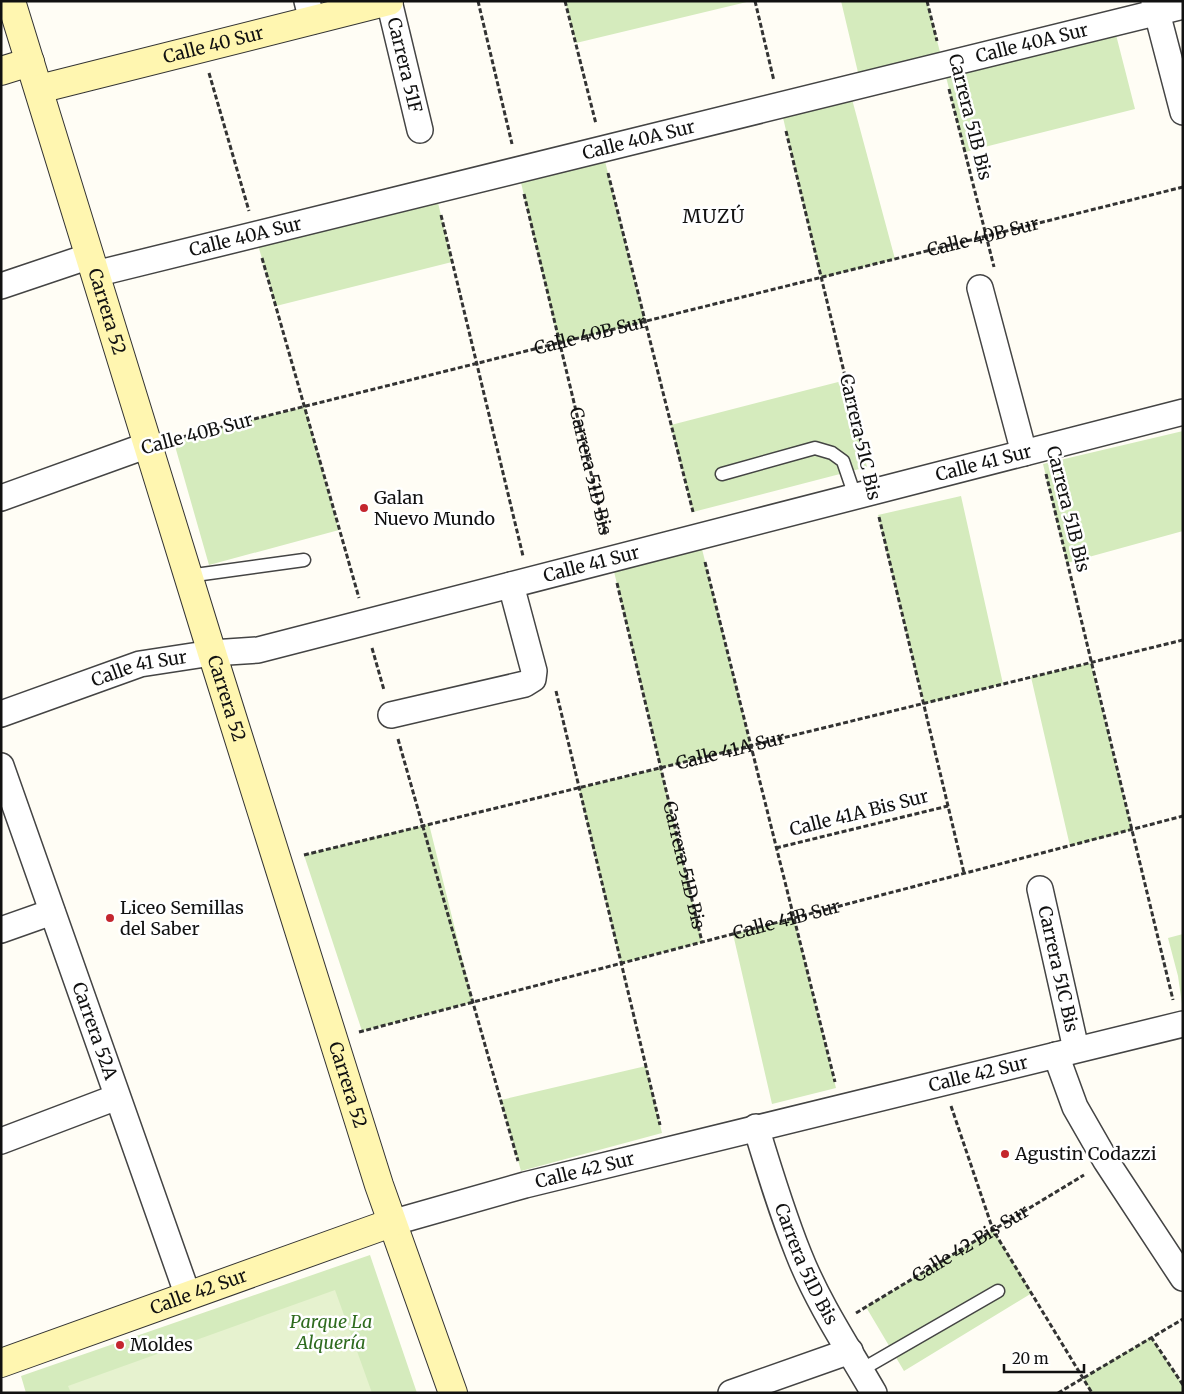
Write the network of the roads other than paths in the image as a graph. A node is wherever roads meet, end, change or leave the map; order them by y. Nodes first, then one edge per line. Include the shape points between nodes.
1 (11, 1) edge
2 (389, 1) edge
3 (1183, 6) edge
4 (1156, 7) edge
5 (309, 11) edge
6 (30, 62) junction
7 (1, 72) edge
8 (39, 89) junction
9 (1183, 112) edge
10 (420, 130) dead end
11 (92, 265) junction
12 (987, 280) road end
13 (1, 286) edge
14 (1183, 412) edge
15 (148, 446) junction
16 (1032, 451) junction
17 (722, 474) dead end
18 (864, 494) junction
19 (1, 498) edge
20 (304, 560) dead end
21 (188, 576) junction
22 (511, 585) junction
23 (212, 653) junction
24 (1, 714) edge
25 (391, 715) dead end
26 (1, 766) edge
27 (1040, 890) dead end
28 (52, 912) junction
29 (1, 930) edge
30 (1181, 1025) edge
31 (1066, 1052) junction
32 (118, 1097) junction
33 (756, 1127) junction
34 (1, 1141) edge
35 (391, 1223) junction
36 (1183, 1278) edge
37 (998, 1291) dead end
38 (188, 1296) junction
39 (855, 1360) junction
40 (1, 1362) edge
41 (453, 1393) edge
42 (731, 1393) edge
43 (874, 1393) edge

1 - 6 street, Carrera 52
2 - 5 street, Calle 40 Sur
2 - 10 street, Carrera 51F
3 - 4 street, Calle 40A Sur
4 - 9 street
4 - 11 street, Calle 40A Sur via 943,65 518,170
5 - 8 street, Calle 40 Sur
6 - 7 street
6 - 8 street, Carrera 52
8 - 11 street, Carrera 52
11 - 13 street, Calle 40A Sur
11 - 15 street, Carrera 52
12 - 16 street
14 - 16 street, Calle 41 Sur
15 - 19 street, Calle 40B Sur
15 - 21 street, Carrera 52
16 - 18 street, Calle 41 Sur
17 - 18 lane via 815,448 832,452 843,462
18 - 22 street, Calle 41 Sur
20 - 21 lane
21 - 23 street, Carrera 52
22 - 23 street, Calle 41 Sur via 258,650
22 - 25 street via 534,671 533,679 524,684
23 - 24 street, Calle 41 Sur via 140,664
23 - 35 street, Carrera 52
26 - 28 street, Carrera 52A
27 - 31 street, Carrera 51C Bis
28 - 29 street
28 - 32 street, Carrera 52A
30 - 31 street, Calle 42 Sur
31 - 33 street, Calle 42 Sur
31 - 36 street, Carrera 51C Bis via 1076,1107 1106,1161
32 - 34 street
32 - 38 street, Carrera 52A
33 - 35 street, Calle 42 Sur via 525,1185
33 - 39 street, Carrera 51D Bis via 800,1256
35 - 38 street, Calle 42 Sur
35 - 41 street, Carrera 52
37 - 39 lane
38 - 40 street, Calle 42 Sur
39 - 42 street
39 - 43 street, Carrera 51D Bis

